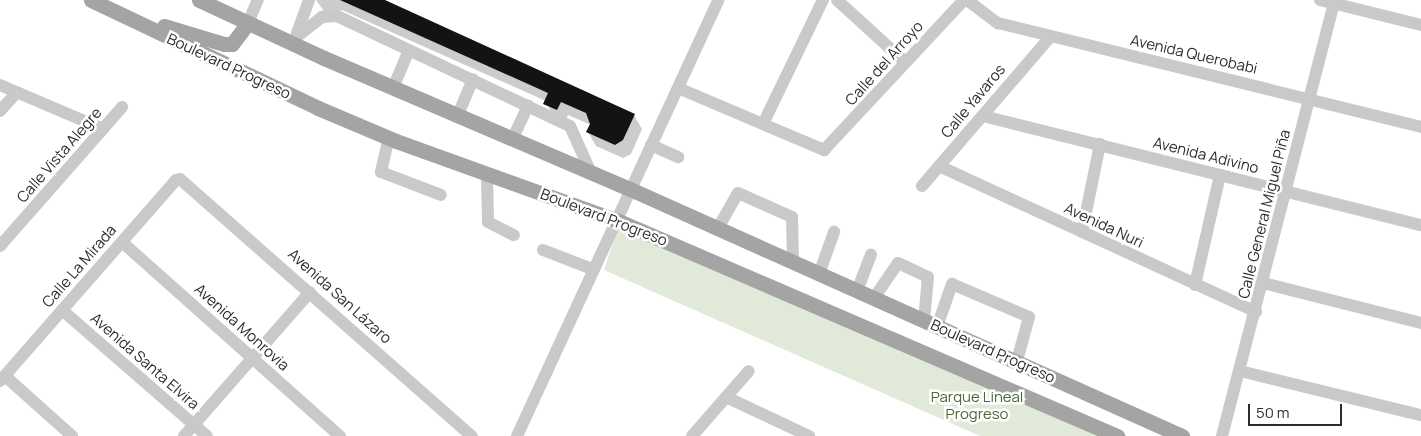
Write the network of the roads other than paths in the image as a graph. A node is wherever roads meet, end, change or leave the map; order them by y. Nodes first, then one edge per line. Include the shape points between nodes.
1 (199, 0) edge
2 (258, 0) edge
3 (309, 0) edge
4 (718, 0) edge
5 (823, 0) edge
6 (837, 0) edge
7 (966, 0) edge
8 (1320, 0) edge
9 (1334, 2) edge
10 (97, 3) edge
11 (248, 23) junction
12 (1421, 25) edge
13 (1050, 37) junction
14 (294, 38) junction
15 (409, 50) junction
16 (905, 62) junction
17 (473, 80) junction
18 (0, 85) edge
19 (393, 88) junction
20 (678, 88) junction
21 (17, 92) junction
22 (1310, 99) junction
23 (528, 105) junction
24 (122, 107) dead end
25 (0, 111) edge
26 (983, 116) junction
27 (457, 117) junction
28 (763, 124) junction
29 (1421, 127) edge
30 (103, 129) junction
31 (390, 137) junction
32 (512, 140) junction
33 (1100, 144) junction
34 (651, 146) junction
35 (678, 157) dead end
36 (940, 166) junction
37 (591, 173) junction
38 (488, 174) junction
39 (1220, 175) junction
40 (185, 181) joint
41 (922, 186) dead end
42 (630, 189) junction
43 (1286, 192) junction
44 (441, 195) dead end
45 (616, 220) junction
46 (1421, 225) edge
47 (718, 228) junction
48 (834, 232) dead end
49 (1082, 232) junction
50 (514, 235) dead end
51 (122, 242) junction
52 (0, 246) edge
53 (543, 250) dead end
54 (871, 255) dead end
55 (793, 262) junction
56 (592, 269) junction
57 (819, 274) junction
58 (1263, 283) junction
59 (1194, 285) junction
60 (857, 291) junction
61 (310, 292) junction
62 (874, 298) junction
63 (62, 310) junction
64 (1256, 312) junction
65 (1421, 322) edge
66 (931, 324) junction
67 (253, 358) junction
68 (1017, 361) junction
69 (1240, 371) junction
70 (749, 372) dead end
71 (2, 378) edge
72 (726, 397) junction
73 (1421, 415) edge
74 (194, 424) junction
75 (70, 435) edge
76 (184, 436) edge
77 (207, 436) edge
78 (340, 436) edge
79 (472, 436) edge
80 (518, 436) edge
81 (692, 436) edge
82 (808, 436) edge
83 (1117, 436) edge
84 (1182, 436) edge
85 (1222, 436) edge

1 - 11 main road, Boulevard Progreso
2 - 11 street
3 - 14 street
4 - 20 street
5 - 28 street
6 - 16 street
7 - 13 street, Avenida Querobabi via 998,23
7 - 16 street, Calle del Arroyo
8 - 9 street
9 - 12 street
9 - 22 street, Calle General Miguel Piña
10 - 11 main road via 224,44 232,44
10 - 31 main road, Boulevard Progreso via 318,108
11 - 14 main road, Boulevard Progreso
13 - 22 street, Avenida Querobabi
13 - 26 street, Calle Yavaros
14 - 15 street via 329,15
14 - 19 main road, Boulevard Progreso
15 - 17 street
15 - 19 street
16 - 28 street, Calle del Arroyo via 829,148 818,150
17 - 23 street
17 - 27 street
18 - 21 street
19 - 27 main road, Boulevard Progreso
20 - 28 street
20 - 34 street
21 - 25 street
21 - 30 street
22 - 29 street, Avenida Querobabi
22 - 43 street, Calle General Miguel Piña
23 - 32 street
23 - 37 street via 572,127
24 - 30 street, Calle Vista Alegre
26 - 33 street, Avenida Adivino
26 - 36 street, Calle Yavaros
27 - 32 main road, Boulevard Progreso
30 - 52 street, Calle Vista Alegre
31 - 38 main road, Boulevard Progreso
31 - 44 street via 381,172
32 - 37 main road, Boulevard Progreso
33 - 39 street, Avenida Adivino
33 - 49 street
34 - 35 street
34 - 42 street
36 - 41 street, Calle Yavaros
36 - 49 street, Avenida Nuri
37 - 42 main road, Boulevard Progreso
38 - 45 main road, Boulevard Progreso
38 - 50 street via 488,222
39 - 43 street, Avenida Adivino
39 - 59 street
40 - 51 street, Calle La Mirada via 176,180
40 - 61 street, Avenida San Lázaro
42 - 45 street
42 - 47 main road, Boulevard Progreso
43 - 46 street, Avenida Adivino
43 - 58 street, Calle General Miguel Piña
45 - 56 street
45 - 83 main road, Boulevard Progreso
47 - 55 main road, Boulevard Progreso
47 - 55 street via 738,193 792,216
48 - 57 street
49 - 59 street, Avenida Nuri
51 - 63 street, Calle La Mirada
51 - 67 street, Avenida Monrovia
53 - 56 street
54 - 60 street
55 - 57 main road, Boulevard Progreso
56 - 80 street
57 - 60 main road, Boulevard Progreso
58 - 64 street, Calle General Miguel Piña
58 - 65 street
59 - 64 street, Avenida Nuri
60 - 62 main road, Boulevard Progreso
61 - 67 street
61 - 79 street, Avenida San Lázaro
62 - 66 main road, Boulevard Progreso
62 - 66 street via 898,263 928,277
63 - 71 street, Calle La Mirada
63 - 74 street, Avenida Santa Elvira
64 - 69 street, Calle General Miguel Piña
66 - 68 main road, Boulevard Progreso
66 - 68 street via 952,284 1029,317
67 - 74 street
67 - 78 street, Avenida Monrovia
68 - 84 main road, Boulevard Progreso
69 - 73 street
69 - 85 street, Calle General Miguel Piña
70 - 72 street
71 - 75 street
72 - 81 street
72 - 82 street
74 - 76 street
74 - 77 street, Avenida Santa Elvira

